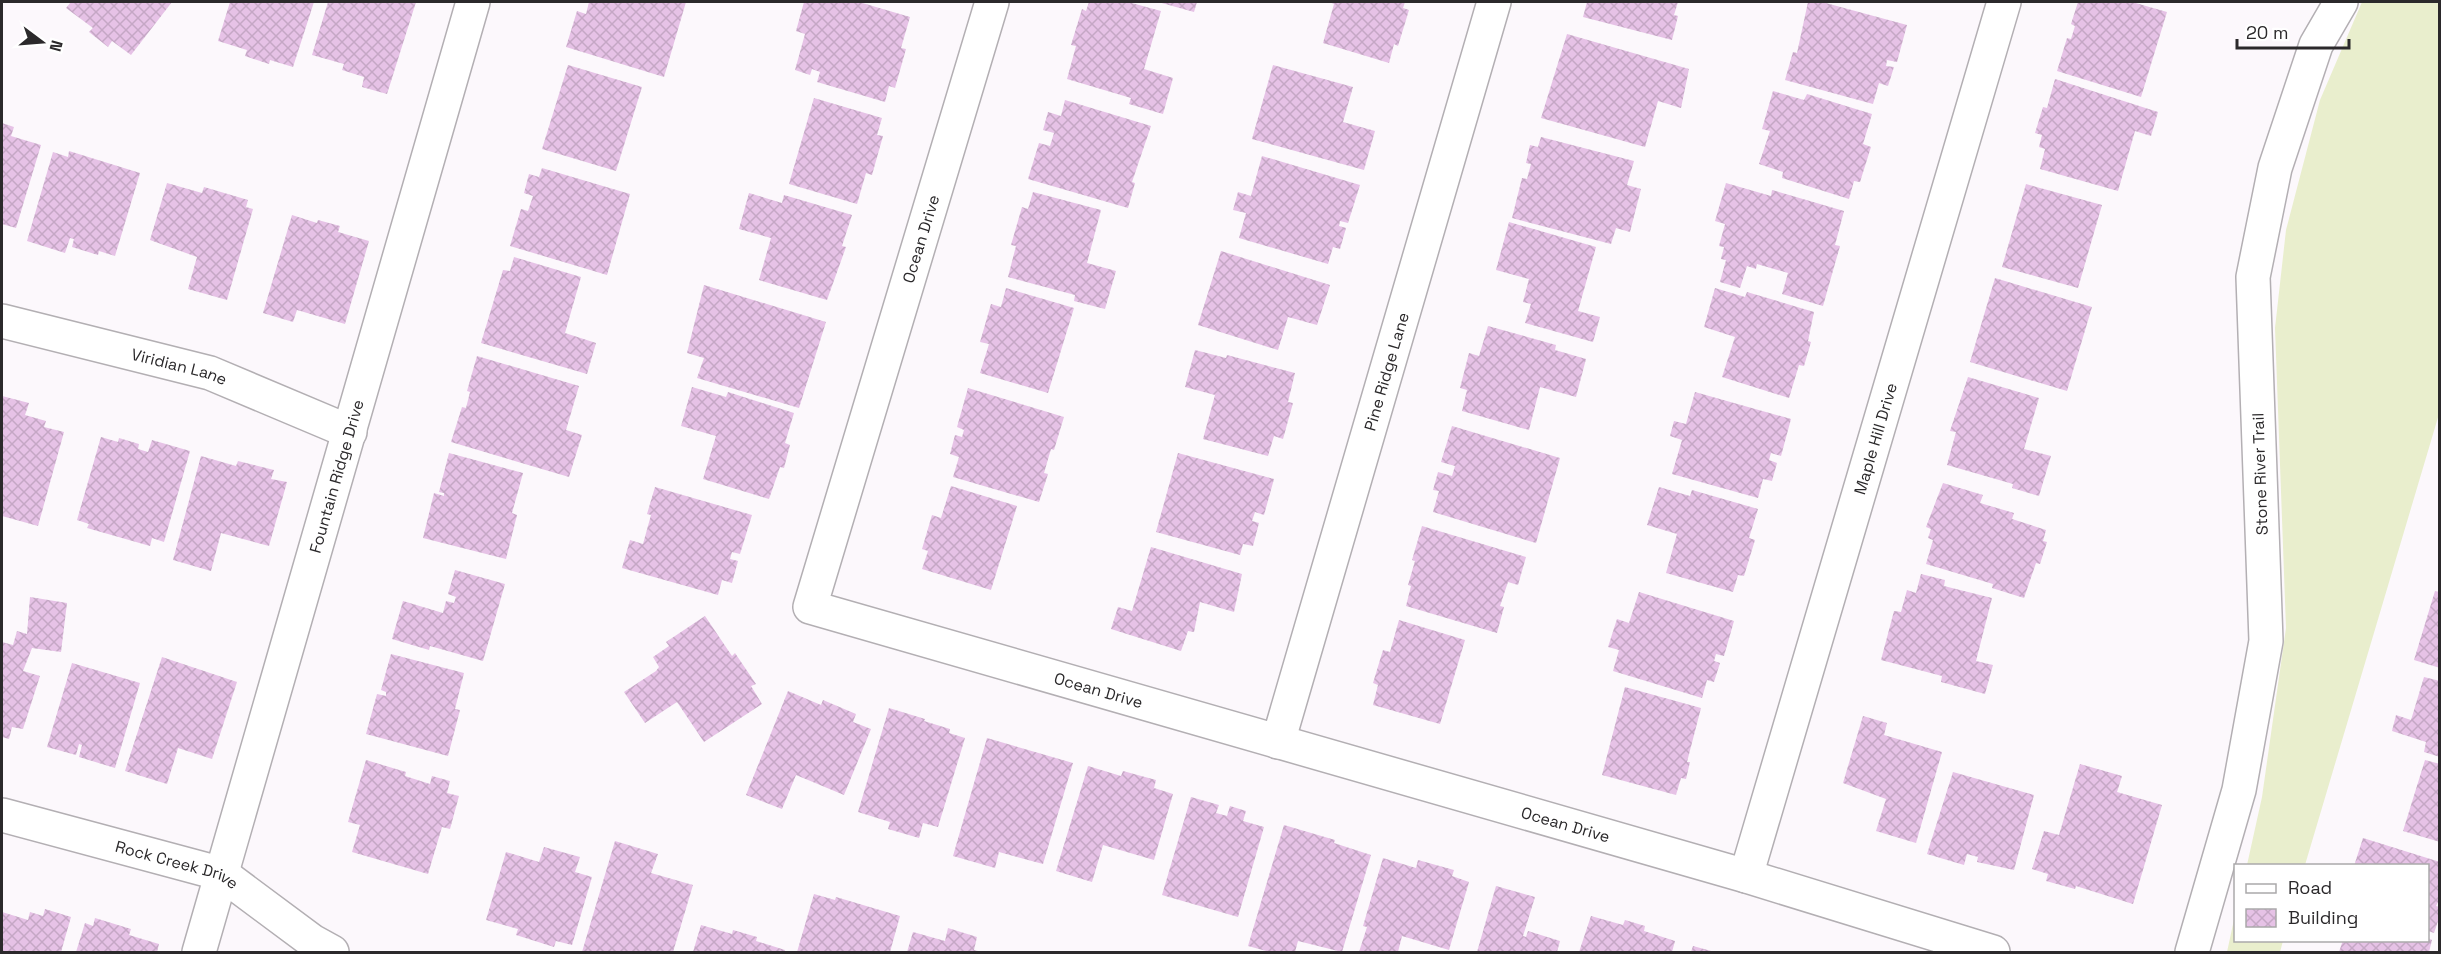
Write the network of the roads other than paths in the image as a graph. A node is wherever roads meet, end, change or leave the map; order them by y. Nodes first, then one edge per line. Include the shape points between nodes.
1 (473, 2) edge
2 (992, 2) edge
3 (1494, 2) edge
4 (2004, 2) edge
5 (2341, 2) edge
6 (2, 321) edge
7 (350, 432) junction
8 (1278, 741) junction
9 (2, 815) edge
10 (222, 874) junction
11 (1746, 876) junction
12 (199, 952) edge
13 (332, 952) edge
14 (1993, 952) edge
15 (2192, 952) edge

1 - 7 street, Fountain Ridge Drive
2 - 8 street, Ocean Drive via 810,607
3 - 8 street, Pine Ridge Lane
4 - 11 street, Maple Hill Drive
5 - 15 street, Stone River Trail via 2316,45 2275,168 2253,277 2266,641 2239,790
6 - 7 street, Viridian Lane via 210,373
7 - 10 street, Fountain Ridge Drive
8 - 11 street, Ocean Drive
9 - 10 street, Rock Creek Drive
10 - 12 street, Fountain Ridge Drive
10 - 13 street, Rock Creek Drive
11 - 14 street, Ocean Drive

